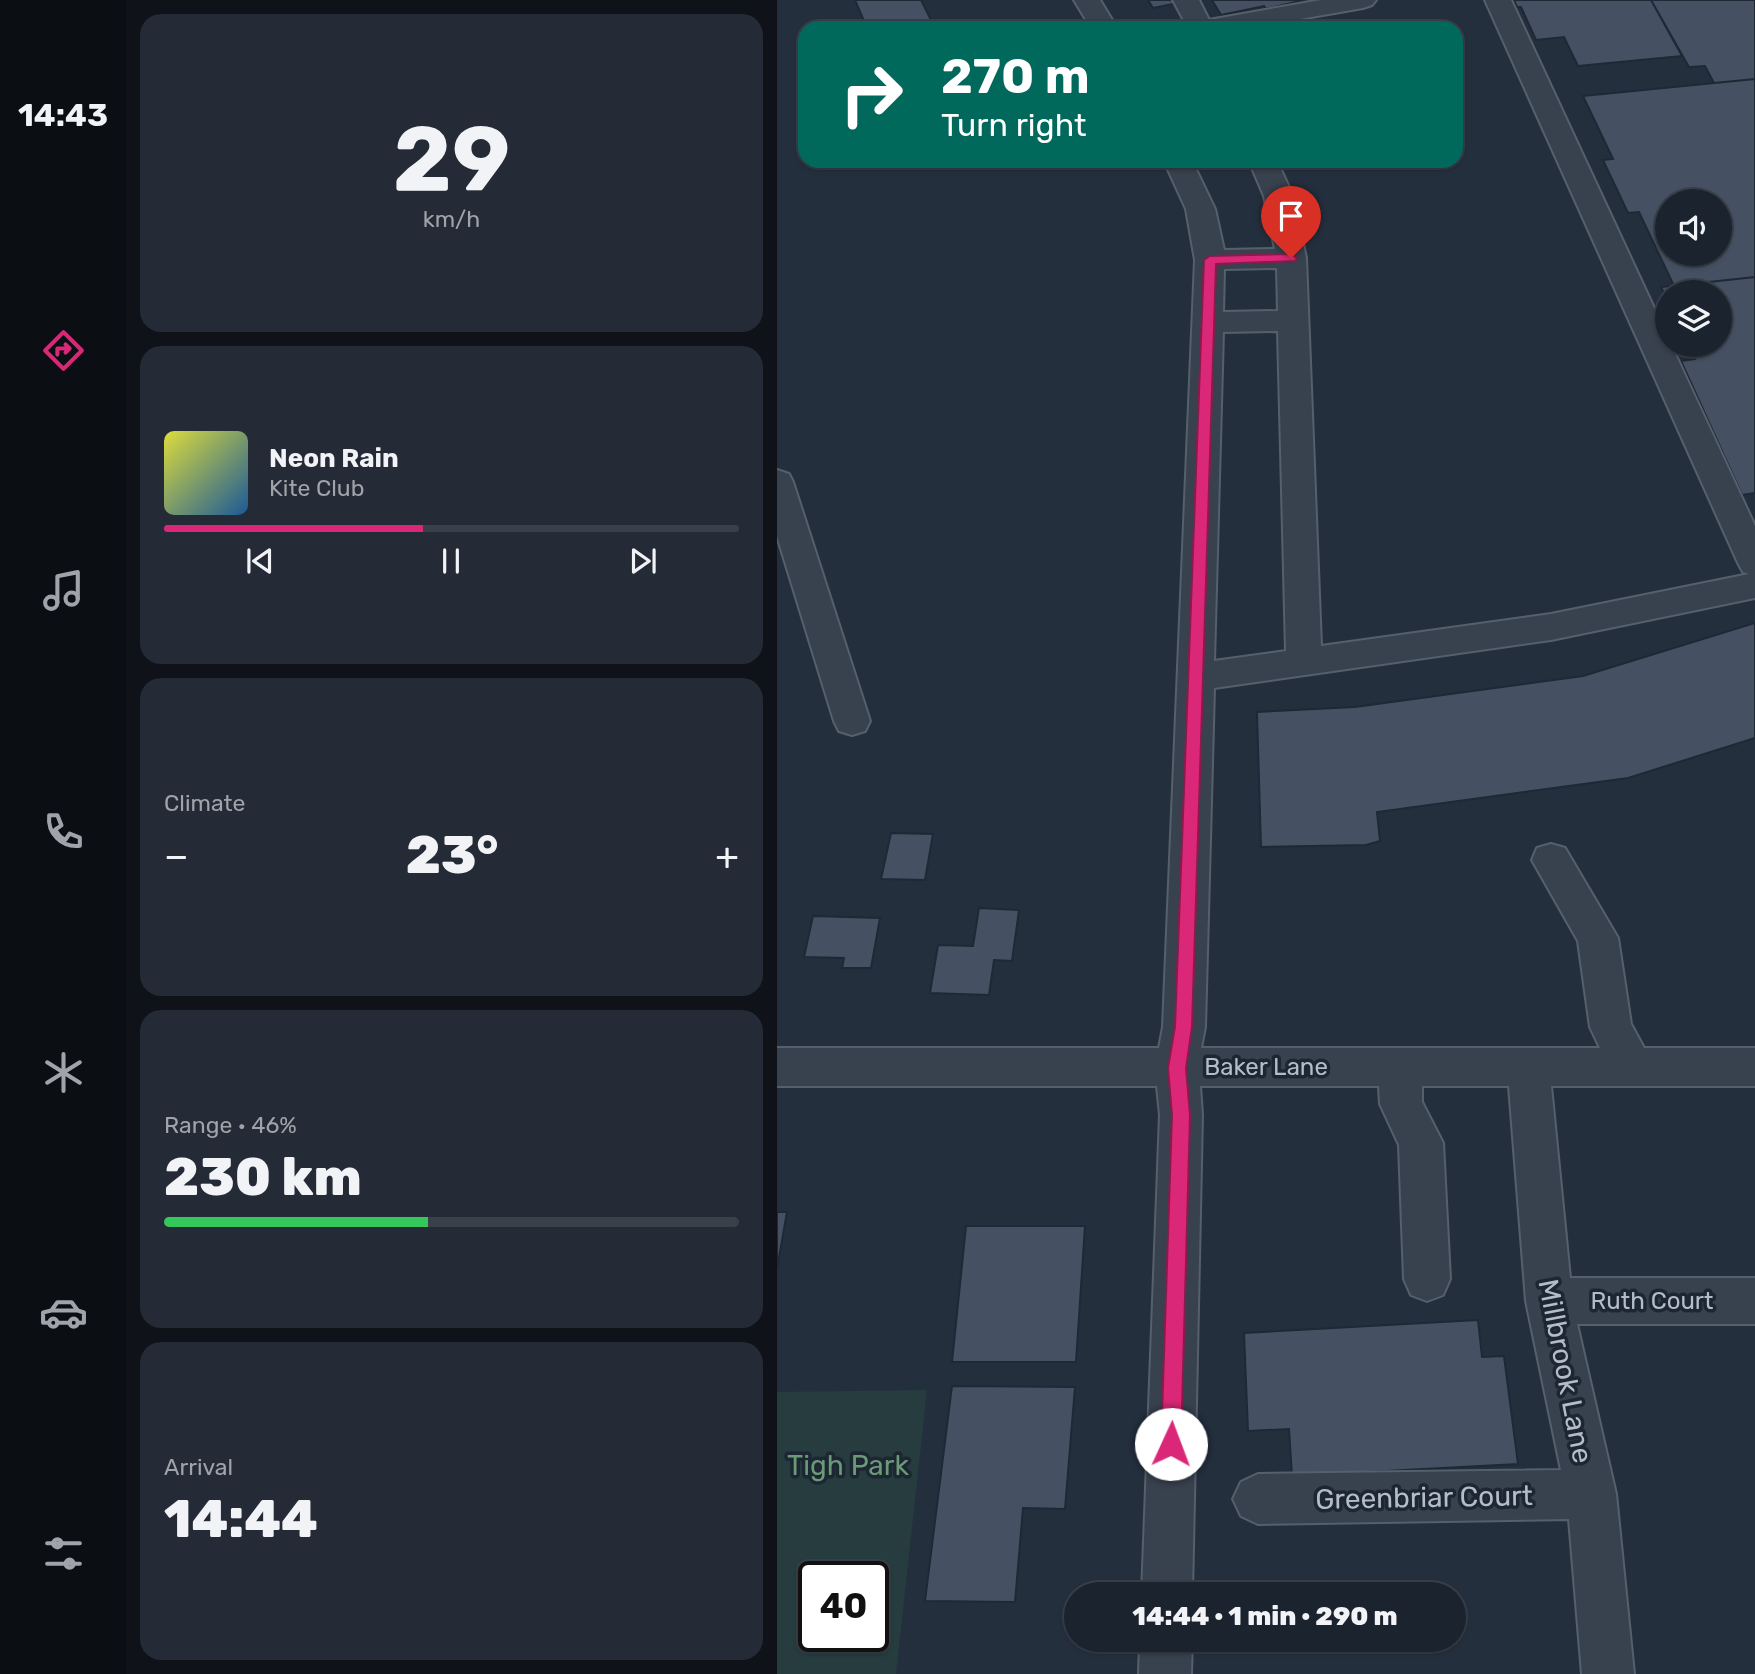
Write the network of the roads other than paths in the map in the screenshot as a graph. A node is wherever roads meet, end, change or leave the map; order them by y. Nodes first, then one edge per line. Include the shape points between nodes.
1 (1087, 0) edge
2 (1186, 0) edge
3 (1363, 0) edge
4 (1498, 0) edge
5 (1100, 21) edge
6 (1197, 21) edge
7 (1246, 21) edge
8 (1182, 168) edge
9 (1266, 168) edge
10 (1291, 258) junction
11 (1210, 260) junction
12 (1293, 321) junction
13 (1208, 322) junction
14 (777, 482) edge
15 (1755, 563) edge
16 (1755, 585) edge
17 (1304, 662) junction
18 (1196, 677) junction
19 (852, 721) dead end
20 (1551, 860) dead end
21 (1400, 1066) junction
22 (777, 1067) edge
23 (1530, 1067) junction
24 (1755, 1067) edge
25 (1177, 1068) junction
26 (1632, 1068) junction
27 (1427, 1279) dead end
28 (1549, 1301) junction
29 (1755, 1301) edge
30 (1591, 1494) junction
31 (1258, 1499) dead end
32 (1167, 1582) edge
33 (1165, 1652) edge
34 (1165, 1674) edge
35 (1608, 1674) edge

1 - 5 street
2 - 6 street
3 - 7 street
4 - 15 street
8 - 11 street via 1197,192 1207,223
9 - 10 street via 1284,214
10 - 11 street
10 - 12 street
11 - 13 street
12 - 13 street
12 - 17 street
13 - 18 street
14 - 19 street
16 - 17 street via 1551,627
17 - 18 street
18 - 25 street via 1184,1027
20 - 26 street via 1598,938 1611,1027
21 - 23 street, Baker Lane
21 - 25 street, Baker Lane
21 - 27 street via 1401,1104 1421,1143
22 - 25 street, Baker Lane
23 - 26 street, Baker Lane
23 - 28 street, Millbrook Lane
24 - 26 street, Baker Lane
25 - 32 street via 1181,1115
28 - 29 street, Ruth Court
28 - 30 street, Millbrook Lane
30 - 31 street, Greenbriar Court
30 - 35 street, Millbrook Lane
33 - 34 street

